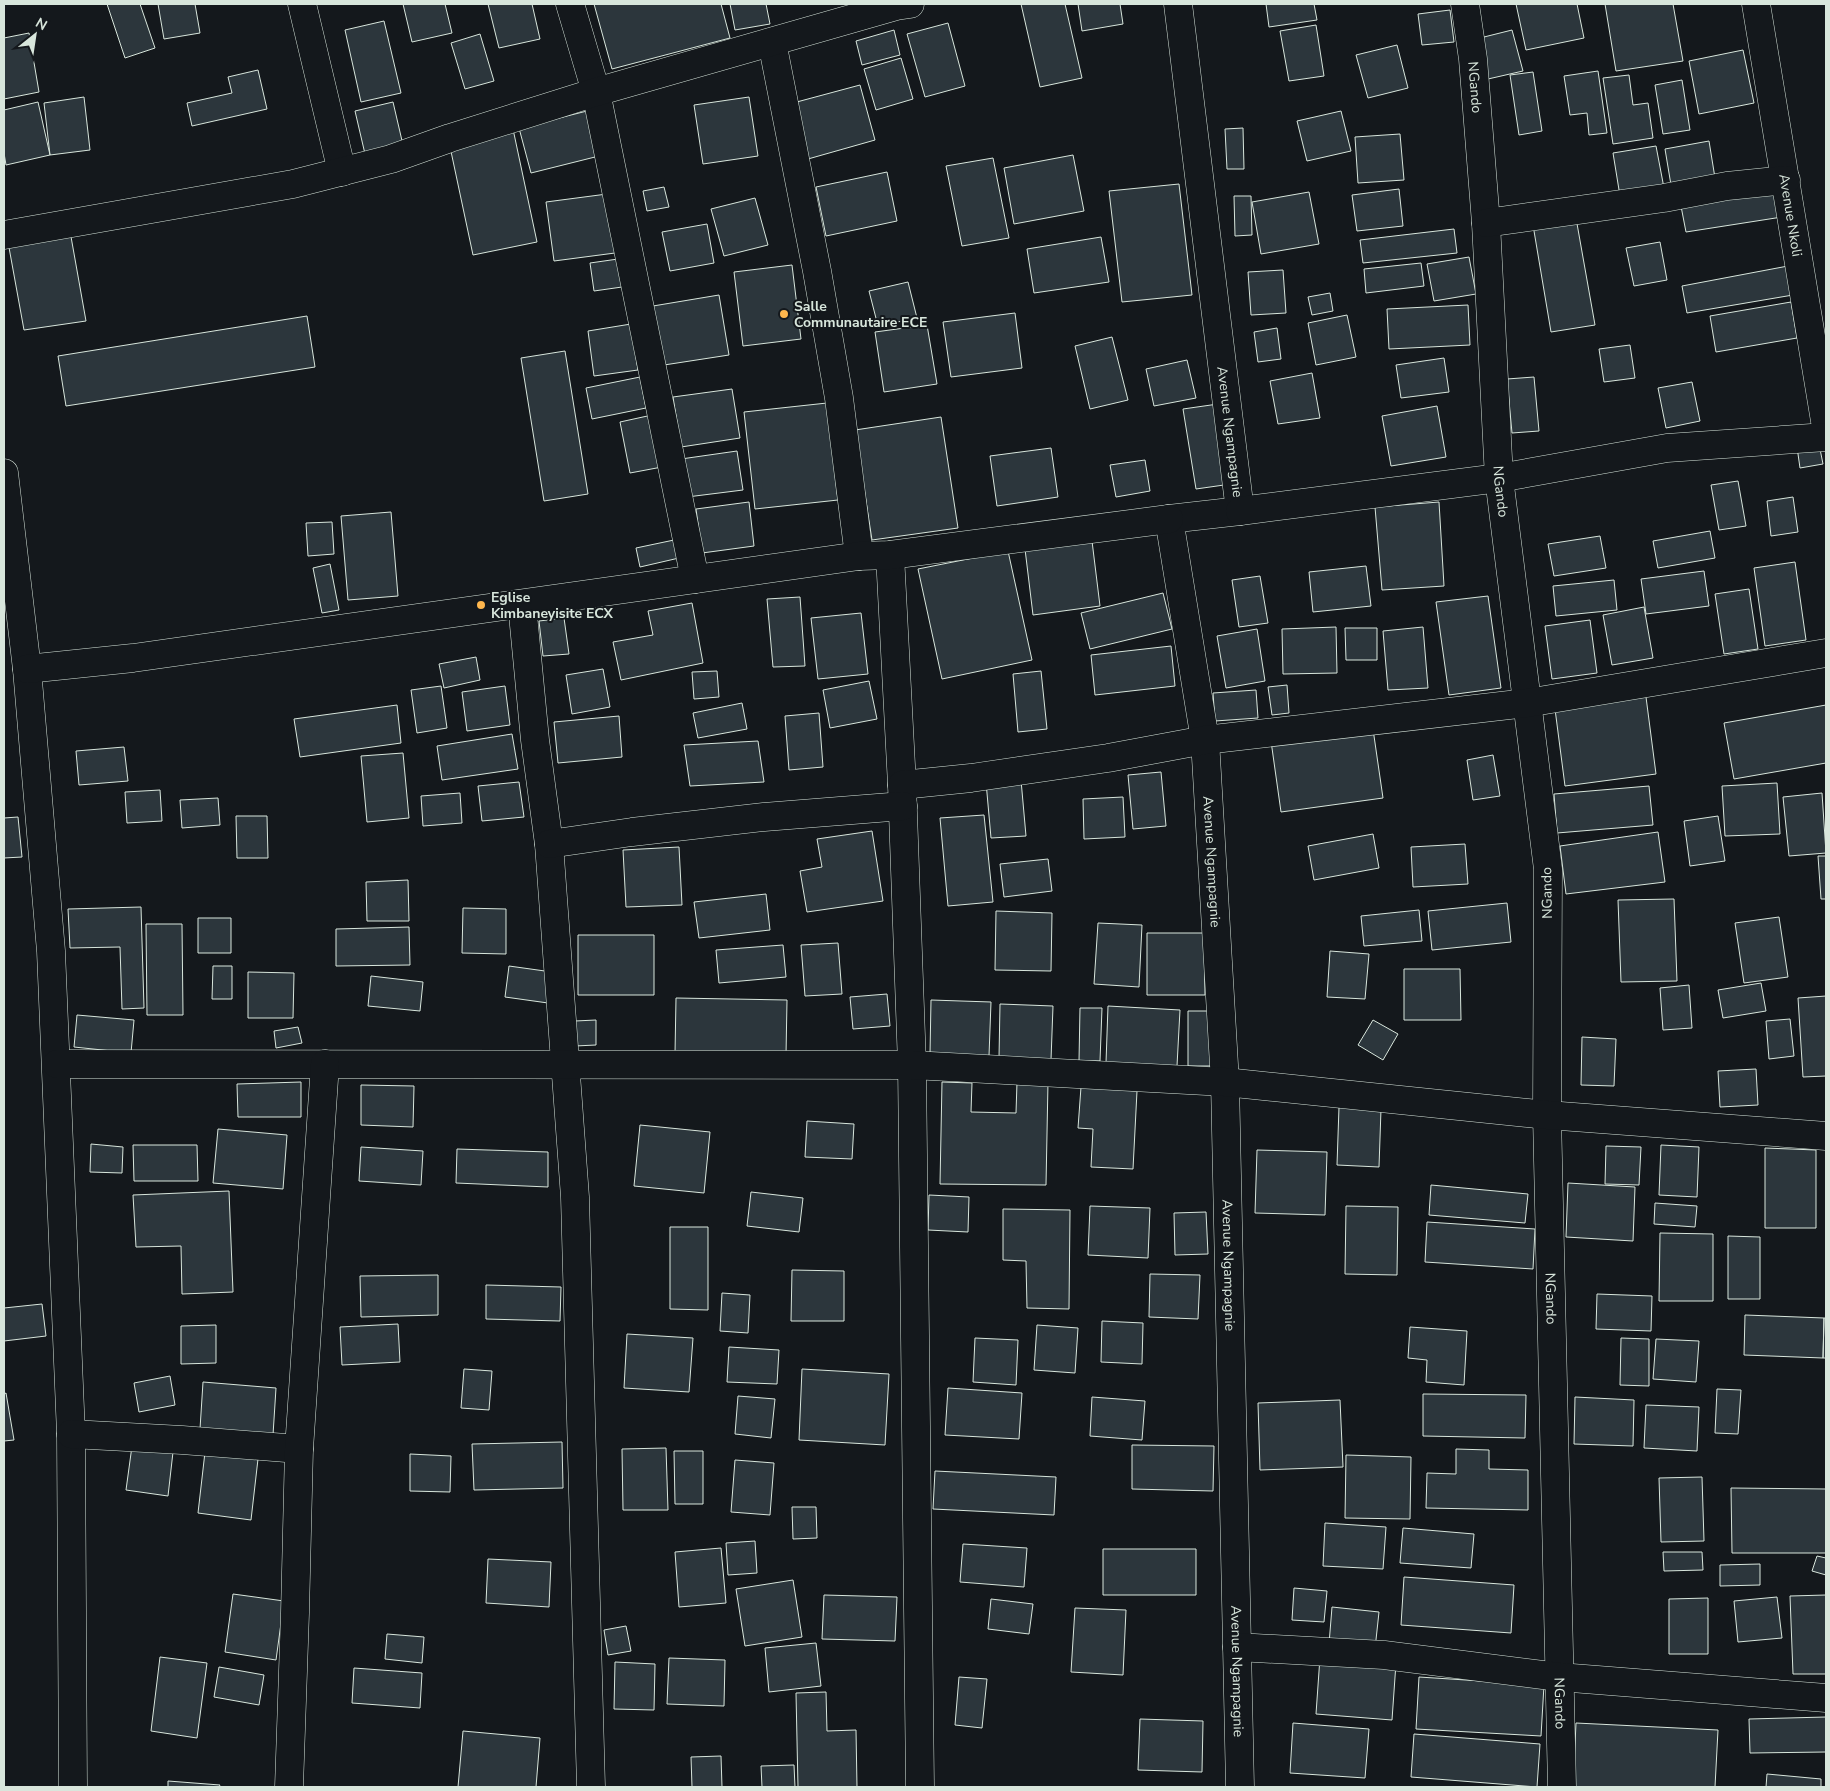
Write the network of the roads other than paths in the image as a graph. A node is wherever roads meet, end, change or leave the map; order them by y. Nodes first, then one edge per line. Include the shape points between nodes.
1 (302, 4) edge
2 (570, 4) edge
3 (1178, 4) edge
4 (1465, 4) edge
5 (1756, 4) edge
6 (900, 5) edge
7 (772, 42) junction
8 (596, 92) junction
9 (342, 172) junction
10 (1786, 180) junction
11 (1486, 223) junction
12 (4, 235) edge
13 (1826, 427) edge
14 (1826, 437) edge
15 (4, 473) edge
16 (1499, 478) junction
17 (1240, 511) junction
18 (1169, 519) junction
19 (890, 554) junction
20 (859, 556) junction
21 (695, 579) junction
22 (522, 604) junction
23 (1826, 653) edge
24 (27, 669) junction
25 (1527, 703) junction
26 (1205, 740) junction
27 (903, 796) junction
28 (549, 844) junction
29 (57, 1064) junction
30 (325, 1064) junction
31 (565, 1064) junction
32 (912, 1065) junction
33 (1225, 1082) junction
34 (1547, 1115) junction
35 (1826, 1136) edge
36 (71, 1434) junction
37 (299, 1449) junction
38 (1237, 1647) junction
39 (1559, 1676) junction
40 (1826, 1698) edge
41 (73, 1787) edge
42 (289, 1787) edge
43 (592, 1787) edge
44 (920, 1787) edge
45 (1240, 1787) edge
46 (1562, 1787) edge

1 - 9 street
2 - 8 street
3 - 17 street, Avenue Ngampagnie
4 - 11 street, NGando via 1473,59
5 - 10 street, Avenue Nkoli
6 - 7 street
7 - 8 street
7 - 20 street via 838,388
8 - 9 street
8 - 21 street
9 - 12 street via 294,184
10 - 11 street
10 - 13 street, Avenue Nkoli
11 - 16 street, NGando
14 - 16 street via 1667,448
15 - 24 street
16 - 17 street
16 - 25 street, NGando
17 - 18 street, Avenue Ngampagnie
18 - 19 street
18 - 26 street, Avenue Ngampagnie
19 - 20 street
19 - 27 street
20 - 21 street
21 - 22 street
22 - 24 street via 133,658
22 - 28 street
23 - 25 street
24 - 29 street via 52,951
25 - 26 street
25 - 34 street, NGando via 1548,869
26 - 27 street via 971,778
26 - 33 street, Avenue Ngampagnie
27 - 28 street
27 - 32 street
28 - 31 street
29 - 30 street
29 - 36 street
30 - 31 street
30 - 37 street
31 - 32 street
31 - 43 street via 575,1197
32 - 33 street
32 - 44 street
33 - 34 street
33 - 38 street, Avenue Ngampagnie
34 - 35 street
34 - 39 street, NGando
36 - 37 street
36 - 41 street
37 - 42 street
38 - 39 street via 1384,1655
38 - 45 street, Avenue Ngampagnie
39 - 40 street
39 - 46 street, NGando

